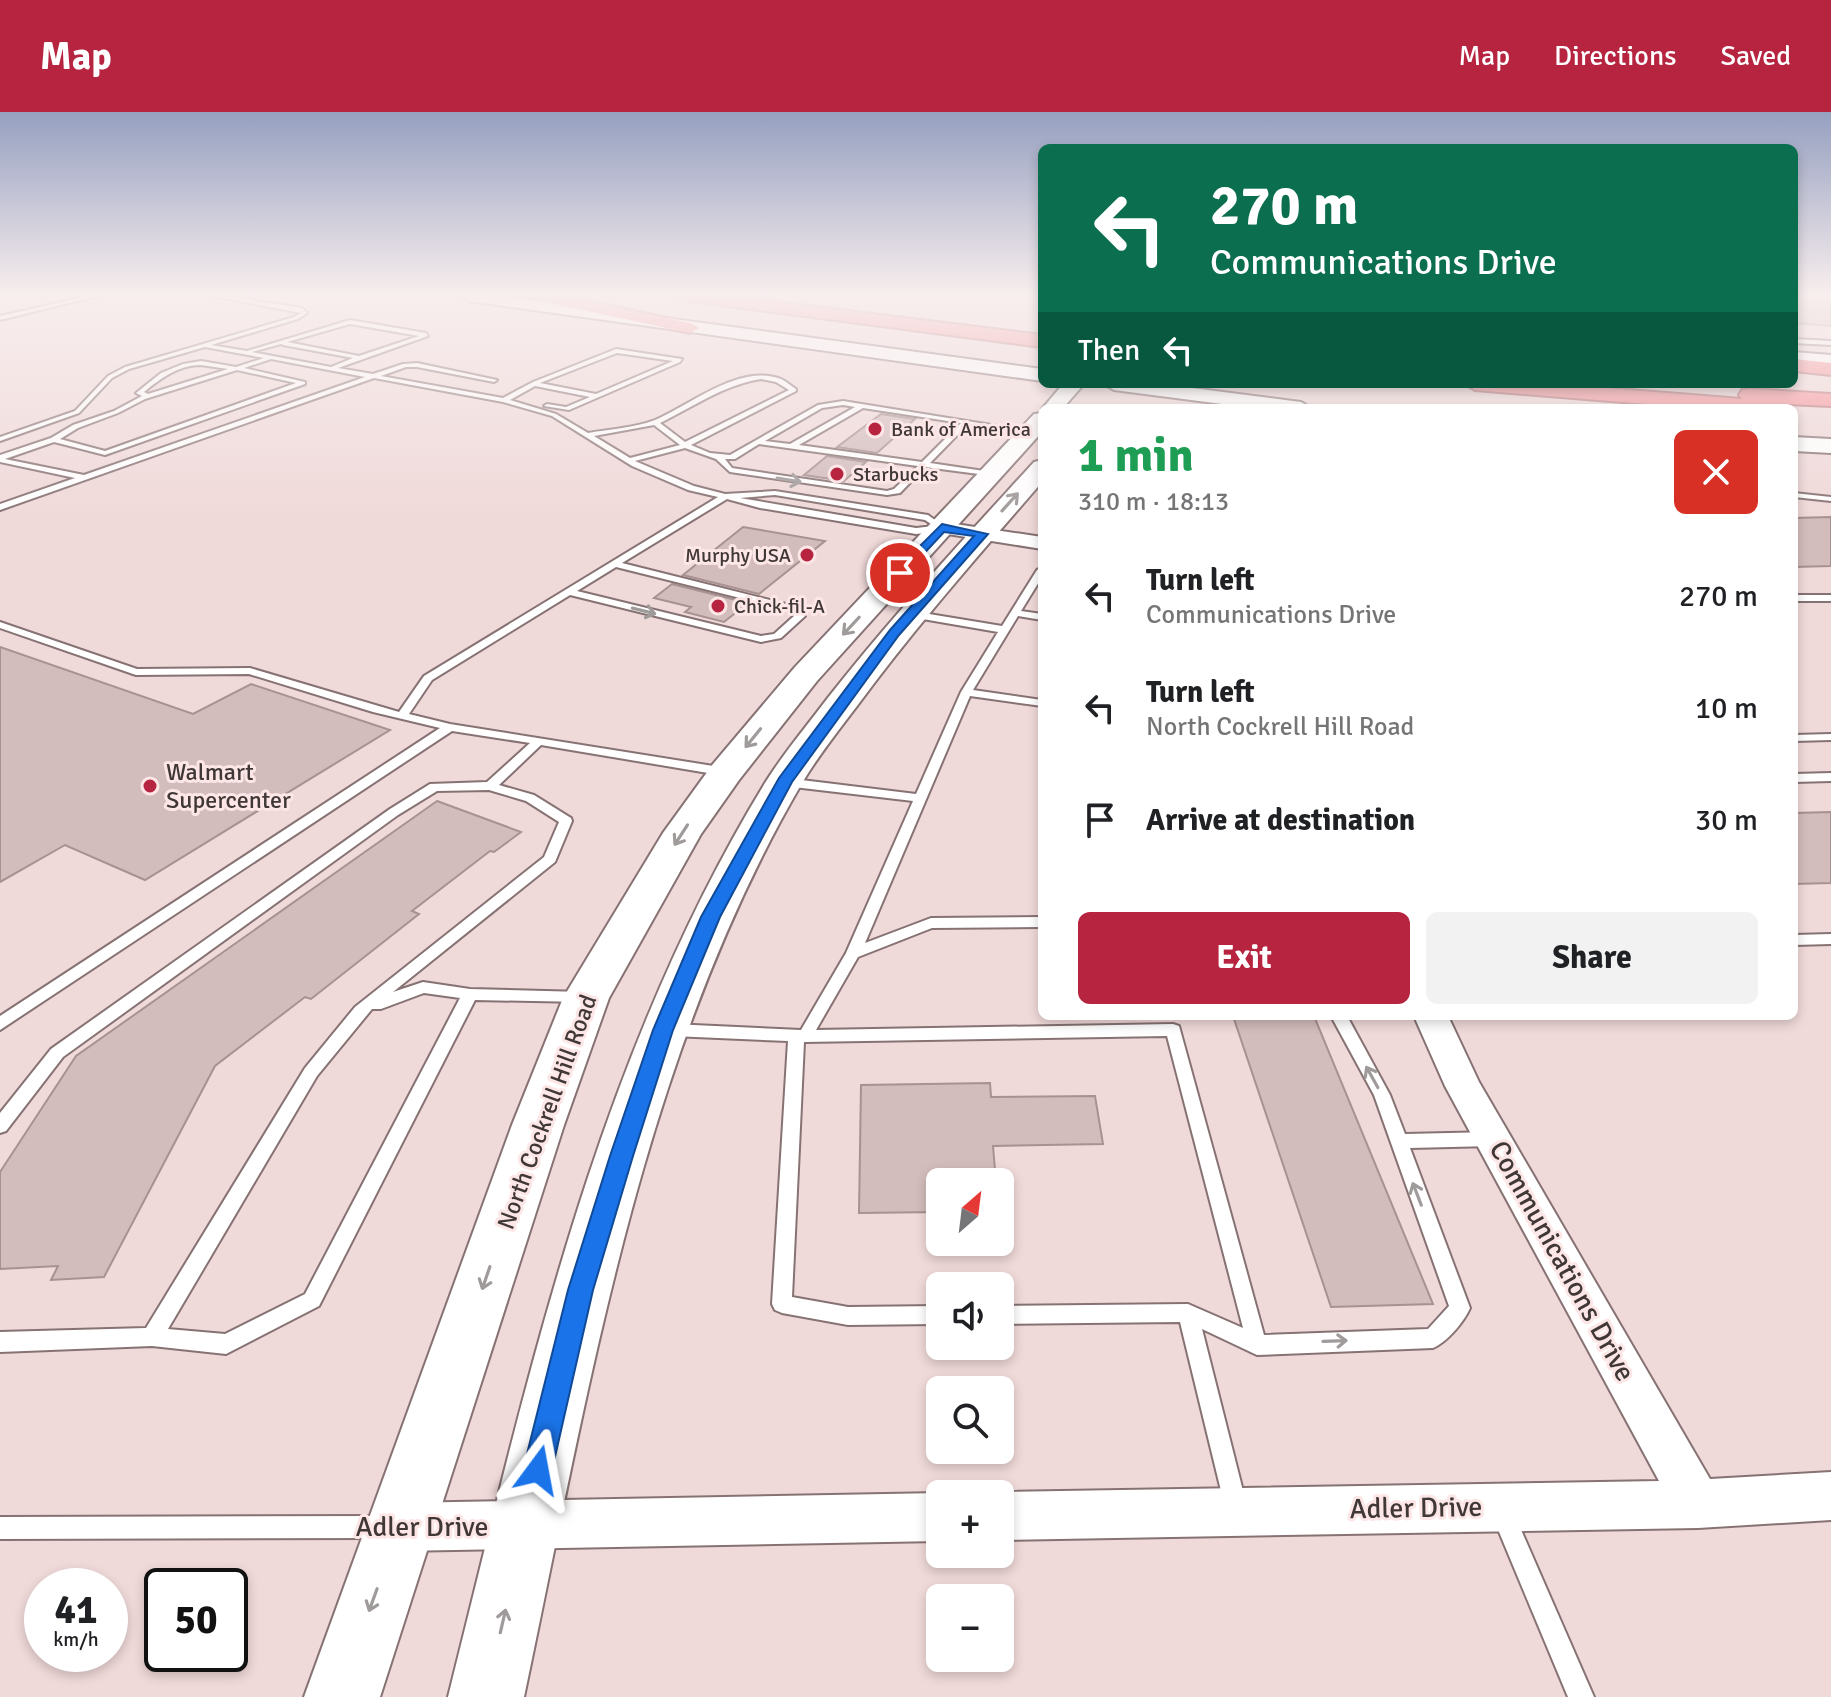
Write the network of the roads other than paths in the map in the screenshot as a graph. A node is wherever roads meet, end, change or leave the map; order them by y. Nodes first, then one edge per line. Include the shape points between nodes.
1 (123, 370) edge
2 (170, 370) edge
3 (233, 370) joint
4 (340, 370) edge
5 (389, 370) edge
6 (442, 370) edge
7 (569, 370) edge
8 (657, 370) edge
9 (977, 370) edge
10 (998, 370) edge
11 (1038, 375) edge
12 (370, 376) junction
13 (1798, 380) edge
14 (1831, 383) edge
15 (534, 384) junction
16 (1038, 386) edge
17 (1070, 388) edge
18 (1526, 388) edge
19 (1662, 388) edge
20 (1780, 388) edge
21 (1831, 392) edge
22 (1112, 393) edge
23 (471, 394) junction
24 (149, 396) junction
25 (597, 396) junction
26 (504, 400) junction
27 (1831, 400) edge
28 (1055, 404) edge
29 (1269, 404) edge
30 (1728, 404) edge
31 (242, 405) junction
32 (862, 406) junction
33 (1798, 409) edge
34 (537, 410) junction
35 (270, 411) junction
36 (1831, 412) edge
37 (654, 422) junction
38 (965, 424) junction
39 (1036, 425) edge
40 (587, 435) junction
41 (0, 439) edge
42 (54, 440) junction
43 (758, 442) junction
44 (1798, 444) edge
45 (684, 445) junction
46 (792, 446) junction
47 (1831, 446) edge
48 (719, 457) junction
49 (0, 459) edge
50 (629, 460) junction
51 (924, 465) junction
52 (1038, 471) edge
53 (991, 474) junction
54 (82, 477) junction
55 (726, 496) junction
56 (1798, 496) edge
57 (1831, 501) edge
58 (1798, 504) edge
59 (0, 507) edge
60 (942, 528) junction
61 (982, 534) junction
62 (1038, 542) edge
63 (614, 564) junction
64 (1038, 576) edge
65 (568, 592) junction
66 (1798, 598) edge
67 (1831, 598) edge
68 (1015, 613) junction
69 (911, 614) junction
70 (1038, 616) edge
71 (0, 625) edge
72 (1005, 630) junction
73 (966, 692) junction
74 (1038, 702) edge
75 (402, 716) junction
76 (450, 727) junction
77 (1831, 737) edge
78 (1798, 738) edge
79 (538, 742) junction
80 (726, 772) junction
81 (1831, 777) edge
82 (1798, 778) edge
83 (784, 782) junction
84 (490, 786) junction
85 (920, 798) junction
86 (1038, 922) edge
87 (1831, 939) edge
88 (1798, 940) edge
89 (853, 953) junction
90 (470, 994) junction
91 (586, 998) junction
92 (360, 1011) junction
93 (1341, 1020) edge
94 (1433, 1020) edge
95 (1174, 1023) edge
96 (0, 1024) edge
97 (663, 1030) junction
98 (800, 1036) junction
99 (0, 1126) edge
100 (1493, 1139) junction
101 (1397, 1141) junction
102 (1188, 1313) junction
103 (926, 1315) edge
104 (1014, 1315) edge
105 (152, 1337) junction
106 (0, 1342) edge
107 (1257, 1345) junction
108 (1831, 1496) edge
109 (1698, 1504) junction
110 (1500, 1507) junction
111 (1237, 1511) junction
112 (1014, 1516) edge
113 (926, 1517) edge
114 (399, 1527) junction
115 (525, 1527) junction
116 (0, 1528) edge
117 (342, 1697) edge
118 (486, 1697) edge
119 (1581, 1697) edge

1 - 41 lane via 77,412
2 - 24 lane via 139,393
3 - 24 lane
3 - 31 lane via 303,383
4 - 12 lane
5 - 12 lane
6 - 23 lane via 494,380
7 - 15 lane
8 - 25 lane
9 - 16 main road
10 - 11 main road
12 - 23 lane
12 - 35 lane
13 - 14 highway
15 - 25 lane
15 - 26 lane
17 - 28 main road
18 - 30 highway
19 - 27 highway
20 - 21 highway
22 - 29 main road
23 - 26 lane
24 - 42 lane via 69,427
25 - 34 lane via 567,409
26 - 34 lane
31 - 35 lane
31 - 42 lane via 105,453
32 - 38 lane
32 - 43 lane via 820,406
32 - 46 lane
33 - 36 highway
34 - 40 lane
35 - 54 lane
37 - 40 lane
37 - 45 lane
37 - 45 lane via 732,383 761,378 784,381 794,390
38 - 39 lane
38 - 51 lane
39 - 53 main road, North Cockrell Hill Road
40 - 50 lane
42 - 49 lane
43 - 46 lane
43 - 48 lane via 732,457
44 - 47 main road
45 - 48 lane via 703,456
45 - 50 lane
46 - 51 lane
48 -> 51 lane via 730,470 887,493 897,491
49 - 54 lane
50 - 55 lane via 691,488
51 - 53 lane
61 -> 52 main road
53 - 60 main road, North Cockrell Hill Road
54 - 59 lane
55 - 60 lane via 916,531
55 - 60 lane via 775,493 928,518
55 - 63 lane
56 - 57 lane
57 - 58 lane
60 - 61 street
60 -> 80 main road, North Cockrell Hill Road via 806,674
61 - 62 street
61 - 69 main road
63 - 65 lane
65 -> 63 lane via 761,639 777,636 800,616 791,608
64 - 68 lane
65 - 75 lane via 428,678
66 - 67 lane
68 - 70 lane
68 - 72 lane
69 - 72 lane
69 - 83 main road
71 - 75 lane via 136,672 250,671
72 - 73 lane
73 - 74 lane
73 - 85 lane
75 - 76 lane
76 - 79 lane
76 - 96 lane
77 - 78 lane
79 - 80 lane
79 - 84 lane
80 - 83 main road
80 -> 91 main road, North Cockrell Hill Road via 682,833
81 - 82 lane
83 - 85 lane
83 - 97 main road via 711,917
84 - 92 lane via 530,798 566,821 550,859
84 - 99 lane via 434,787 394,812 57,1053
85 - 89 lane
86 - 89 lane via 931,923
87 - 88 lane
89 - 98 lane
90 - 91 lane
90 - 92 lane via 423,987
90 - 105 lane via 312,1300 226,1344
91 -> 114 main road, North Cockrell Hill Road
92 - 105 lane via 311,1072
101 -> 93 lane via 1382,1095
94 - 100 street, Communications Drive
95 - 98 lane
95 - 107 lane
97 - 98 lane
97 - 115 main road via 580,1290
98 - 103 lane via 782,1304 848,1316
100 - 101 lane
100 - 109 street, Communications Drive
107 -> 101 lane via 1433,1338 1460,1308
102 - 104 lane
102 - 107 lane
102 - 111 lane
105 - 106 lane
108 - 109 street, Adler Drive
109 - 110 street, Adler Drive
110 - 111 street, Adler Drive
110 - 119 lane
111 - 112 street, Adler Drive
113 - 115 street, Adler Drive
114 - 115 street, Adler Drive
114 - 116 lane, Adler Drive
114 -> 117 main road, North Cockrell Hill Road
118 -> 115 main road

